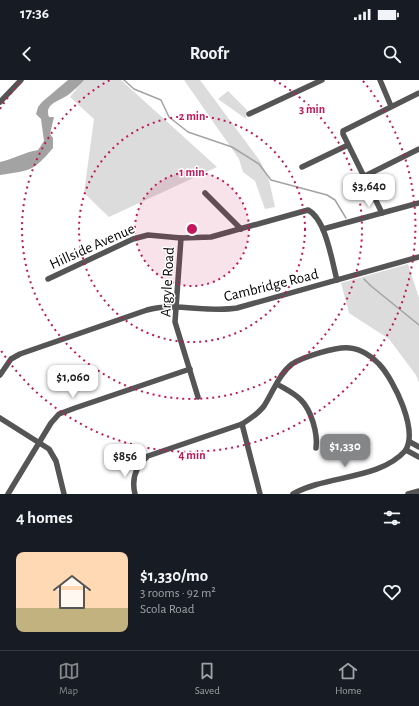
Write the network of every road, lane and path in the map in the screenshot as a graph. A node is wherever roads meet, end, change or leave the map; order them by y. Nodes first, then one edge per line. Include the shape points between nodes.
1 (21, 80) edge
2 (322, 80) edge
3 (380, 80) edge
4 (419, 93) edge
5 (0, 102) edge
6 (391, 106) junction
7 (249, 114) dead end
8 (348, 145) junction
9 (419, 149) edge
10 (302, 167) dead end
11 (363, 177) junction
12 (206, 193) dead end
13 (419, 203) edge
14 (382, 213) junction
15 (240, 229) junction
16 (323, 229) junction
17 (181, 238) junction
18 (419, 257) edge
19 (48, 279) dead end
20 (337, 280) junction
21 (177, 308) junction
22 (190, 369) junction
23 (0, 375) edge
24 (277, 384) junction
25 (198, 397) dead end
26 (0, 418) edge
27 (242, 424) junction
28 (40, 442) junction
29 (410, 442) junction
30 (419, 447) edge
31 (316, 448) dead end
32 (406, 450) junction
33 (419, 457) edge
34 (419, 491) edge
35 (8, 494) edge
36 (64, 494) edge
37 (136, 494) edge
38 (260, 494) edge
39 (293, 494) edge
40 (408, 494) edge

1 - 5 street
2 - 7 street
3 - 6 street
4 - 6 street
6 - 8 street via 343,130
8 - 10 street
8 - 11 street
9 - 11 street
11 - 14 street
12 - 15 street
13 - 14 street
14 - 16 street
15 - 16 street, Hillside Avenue via 310,211
15 - 17 street, Hillside Avenue via 211,237
16 - 20 street
17 - 19 street, Hillside Avenue via 148,235 139,237
17 - 21 street, Argyle Road
18 - 20 street, Cambridge Road
20 - 21 street, Cambridge Road via 222,310
21 - 22 street, Argyle Road via 175,322
21 - 23 street, Cambridge Road via 147,310 20,354 11,359
22 - 25 street, Argyle Road
22 - 28 street via 64,412 55,418
24 - 27 street via 263,407
24 - 29 street via 285,370 300,360 341,348 361,351 379,363 396,387 408,421
24 - 31 street via 298,397 305,406 315,430
26 - 28 street
27 - 37 street via 148,456 139,463 134,477
27 - 38 street
28 - 35 street
28 - 36 street via 55,457
29 - 30 street
29 - 32 street
32 - 33 street
32 - 39 street via 382,467 313,485
34 - 40 street

